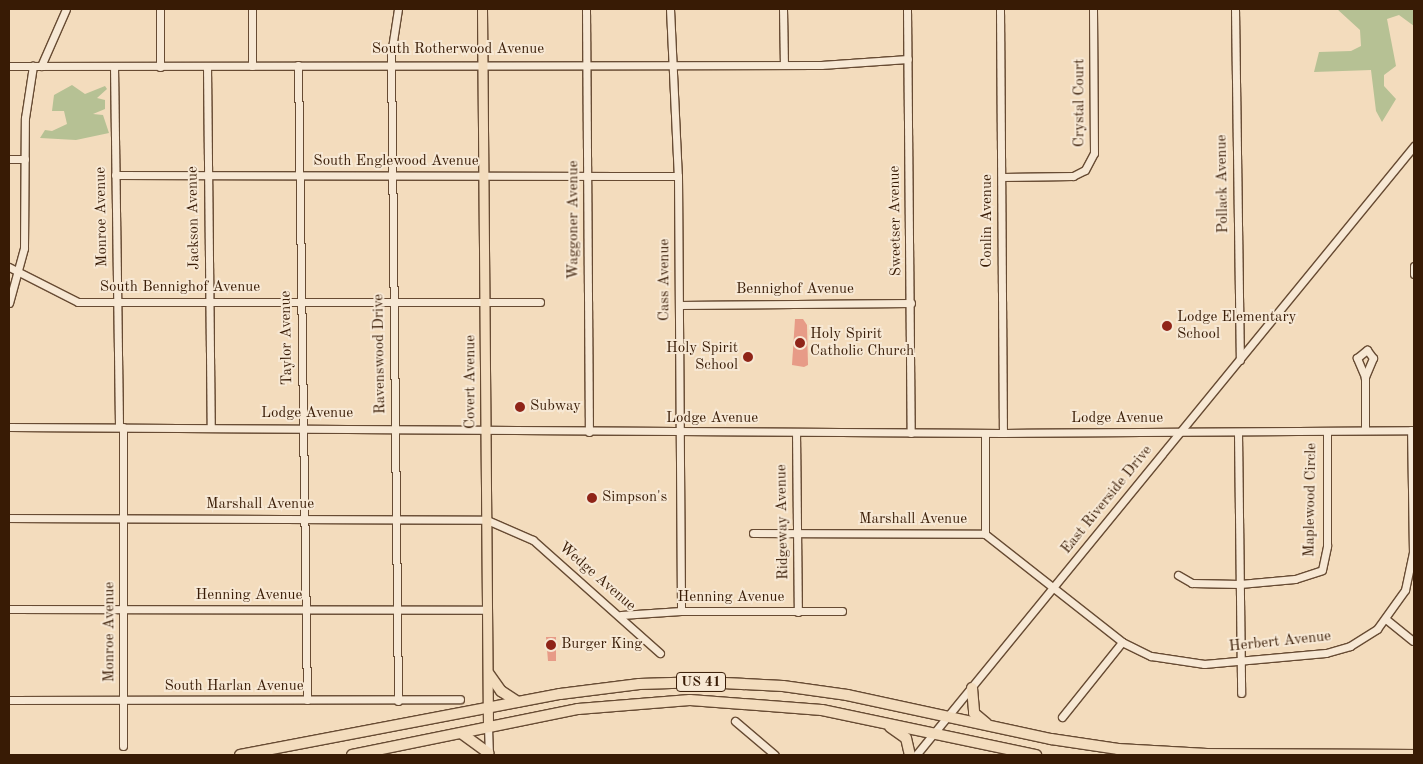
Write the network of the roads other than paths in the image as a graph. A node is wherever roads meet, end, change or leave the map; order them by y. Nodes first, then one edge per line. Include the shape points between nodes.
1 (66, 9) edge
2 (160, 9) edge
3 (252, 9) edge
4 (398, 9) edge
5 (482, 9) edge
6 (586, 9) edge
7 (670, 9) edge
8 (784, 9) edge
9 (908, 9) edge
10 (1000, 9) edge
11 (1093, 9) edge
12 (1234, 9) edge
13 (908, 59) junction
14 (586, 62) junction
15 (671, 62) junction
16 (483, 63) junction
17 (391, 64) junction
18 (784, 64) junction
19 (298, 65) junction
20 (9, 66) edge
21 (37, 66) junction
22 (114, 66) junction
23 (252, 66) junction
24 (160, 67) junction
25 (207, 67) junction
26 (1414, 146) edge
27 (9, 159) edge
28 (25, 159) junction
29 (115, 175) junction
30 (208, 175) junction
31 (300, 175) junction
32 (393, 175) junction
33 (484, 176) junction
34 (588, 176) junction
35 (678, 176) junction
36 (1002, 177) junction
37 (1414, 266) edge
38 (9, 267) edge
39 (18, 272) junction
40 (1414, 274) edge
41 (117, 301) junction
42 (209, 301) junction
43 (300, 302) junction
44 (393, 302) junction
45 (540, 302) dead end
46 (9, 303) edge
47 (485, 303) junction
48 (911, 303) junction
49 (679, 305) junction
50 (1240, 360) junction
51 (1365, 377) dead end
52 (9, 427) edge
53 (121, 427) junction
54 (211, 428) junction
55 (303, 428) junction
56 (394, 430) junction
57 (1366, 430) junction
58 (1413, 430) edge
59 (484, 431) junction
60 (1327, 431) junction
61 (589, 432) junction
62 (796, 432) junction
63 (678, 433) junction
64 (911, 433) junction
65 (985, 433) junction
66 (1179, 433) junction
67 (1238, 433) junction
68 (1003, 434) junction
69 (9, 518) edge
70 (123, 518) junction
71 (305, 519) junction
72 (396, 520) junction
73 (487, 520) junction
74 (510, 528) joint
75 (753, 534) dead end
76 (797, 534) junction
77 (985, 534) junction
78 (1178, 575) dead end
79 (1240, 584) junction
80 (1054, 588) junction
81 (9, 609) edge
82 (123, 610) junction
83 (306, 610) junction
84 (398, 610) junction
85 (488, 610) junction
86 (681, 611) junction
87 (842, 611) dead end
88 (798, 612) junction
89 (621, 615) junction
90 (1387, 620) junction
91 (1413, 641) dead end
92 (1122, 642) junction
93 (660, 653) dead end
94 (1241, 660) junction
95 (489, 674) junction
96 (972, 688) junction
97 (1241, 693) dead end
98 (9, 700) edge
99 (124, 700) junction
100 (307, 700) junction
101 (398, 700) junction
102 (460, 700) dead end
103 (518, 702) junction
104 (488, 708) junction
105 (947, 717) junction
106 (1062, 717) dead end
107 (871, 719) junction
108 (736, 722) dead end
109 (488, 727) junction
110 (1011, 731) junction
111 (461, 733) junction
112 (934, 733) junction
113 (123, 746) dead end
114 (489, 754) edge
115 (1414, 754) edge
116 (240, 755) edge
117 (352, 755) edge
118 (775, 755) edge
119 (910, 755) edge
120 (916, 755) edge
121 (1036, 755) edge
122 (1386, 755) edge

1 - 21 street
2 - 24 street
3 - 23 street
4 - 17 street, Ravenswood Drive
5 - 16 main road, Covert Avenue
6 - 14 street, Waggoner Avenue
7 - 15 street, Cass Avenue
8 - 18 street
9 - 13 street, Sweetser Avenue
10 - 36 street, Conlin Avenue
11 - 36 street, Crystal Court via 1094,153 1085,170 1073,176
12 - 50 street, Pollack Avenue
13 - 18 street, South Rotherwood Avenue
13 - 48 street, Sweetser Avenue
14 - 15 street, South Rotherwood Avenue
14 - 16 street, South Rotherwood Avenue
14 - 34 street, Waggoner Avenue
15 - 18 street, South Rotherwood Avenue
15 - 35 street, Cass Avenue
16 - 17 street, South Rotherwood Avenue
16 - 33 main road, Covert Avenue
17 - 19 street, South Rotherwood Avenue
17 - 32 street, Ravenswood Drive
19 - 23 street, South Rotherwood Avenue
19 - 31 street, Taylor Avenue
20 - 21 street, South Rotherwood Avenue
21 - 22 street, South Rotherwood Avenue
21 - 28 street via 25,118
22 - 24 street, South Rotherwood Avenue
22 - 29 street, Monroe Avenue
23 - 25 street, South Rotherwood Avenue
24 - 25 street, South Rotherwood Avenue
25 - 30 street, Jackson Avenue
26 - 50 street, East Riverside Drive
27 - 28 street
28 - 39 street via 25,240
29 - 30 street, South Englewood Avenue
29 - 41 street, Monroe Avenue
30 - 31 street, South Englewood Avenue
30 - 42 street, Jackson Avenue
31 - 32 street, South Englewood Avenue
31 - 43 street, Taylor Avenue
32 - 33 street, South Englewood Avenue
32 - 44 street, Ravenswood Drive
33 - 34 street, South Englewood Avenue
33 - 47 main road, Covert Avenue
34 - 35 street, South Englewood Avenue
34 - 61 street, Waggoner Avenue
35 - 49 street, Cass Avenue
36 - 68 street, Conlin Avenue
37 - 40 street
38 - 39 street, South Bennighof Avenue
39 - 41 street, South Bennighof Avenue via 74,301
39 - 46 street
41 - 42 street, South Bennighof Avenue
41 - 53 street, Monroe Avenue
42 - 43 street, South Bennighof Avenue
42 - 54 street, Jackson Avenue
43 - 44 street, South Bennighof Avenue
43 - 55 street, Taylor Avenue
44 - 47 street, South Bennighof Avenue
44 - 56 street, Ravenswood Drive
45 - 47 street, South Bennighof Avenue
47 - 59 main road, Covert Avenue
48 - 49 street, Bennighof Avenue
48 - 64 street, Sweetser Avenue
49 - 63 street, Cass Avenue
50 - 66 street, East Riverside Drive
51 - 57 street
52 - 53 street, Lodge Avenue
53 - 54 street, Lodge Avenue
53 - 70 street, Monroe Avenue
54 - 55 street, Lodge Avenue
55 - 56 street, Lodge Avenue
55 - 71 street, Taylor Avenue
56 - 59 street, Lodge Avenue
56 - 72 street, Ravenswood Drive
57 - 58 street, Lodge Avenue
57 - 60 street, Lodge Avenue
58 - 90 street, Herbert Avenue via 1412,564 1402,598
59 - 61 street, Lodge Avenue
59 - 73 main road, Covert Avenue
60 - 67 street, Lodge Avenue
60 - 79 street, Maplewood Circle via 1327,546 1322,570 1295,579
61 - 63 street, Lodge Avenue
62 - 63 street, Lodge Avenue
62 - 64 street, Lodge Avenue
62 - 76 street, Ridgeway Avenue
63 - 86 street, Cass Avenue
64 - 65 street, Lodge Avenue
65 - 68 street, Lodge Avenue
65 - 77 street
66 - 67 street, Lodge Avenue
66 - 68 street, Lodge Avenue
66 - 80 street, East Riverside Drive
67 - 79 street
69 - 70 street, Marshall Avenue
70 - 71 street, Marshall Avenue
70 - 82 street, Monroe Avenue
71 - 72 street, Marshall Avenue
71 - 83 street, Taylor Avenue
72 - 73 street, Marshall Avenue
72 - 84 street, Ravenswood Drive
73 - 74 street, Marshall Avenue
73 - 85 main road, Covert Avenue
74 - 89 street, Wedge Avenue via 533,540
75 - 76 street, Marshall Avenue
76 - 77 street, Marshall Avenue
76 - 88 street, Ridgeway Avenue
77 - 80 street, Marshall Avenue
78 - 79 street, Maplewood Circle via 1192,583
79 - 94 street
80 - 92 street, Herbert Avenue
80 - 96 street, East Riverside Drive
81 - 82 street, Henning Avenue
82 - 83 street, Henning Avenue
82 - 99 street, Monroe Avenue
83 - 84 street, Henning Avenue
83 - 100 street, Taylor Avenue
84 - 85 street, Henning Avenue
84 - 101 street, Ravenswood Drive
85 - 95 main road, Covert Avenue
86 - 88 street, Henning Avenue
86 - 89 street, Henning Avenue
87 - 88 street, Henning Avenue
89 - 93 street, Wedge Avenue
90 - 91 street
90 - 94 street, Herbert Avenue via 1368,636 1340,649
92 - 94 street, Herbert Avenue via 1151,656 1177,662
92 - 106 street
94 - 97 street
95 - 103 highway via 501,691
95 - 104 main road, Covert Avenue
96 - 105 street, East Riverside Drive
96 - 110 highway via 976,716
98 - 99 street, South Harlan Avenue
99 - 100 street, South Harlan Avenue
99 - 113 street, Monroe Avenue
100 - 101 street, South Harlan Avenue
101 - 102 street, South Harlan Avenue
103 - 104 highway, US 41
103 - 105 highway, US 41 via 639,684 732,682 821,691
104 - 109 main road, Covert Avenue
104 - 116 highway, US 41
105 - 110 highway, US 41
105 - 112 street, East Riverside Drive
107 - 109 highway, US 41 via 776,704 690,700 602,706
107 - 112 highway, US 41
107 - 119 highway via 904,734
108 - 118 street
109 - 111 highway, US 41
109 - 114 street, Covert Avenue
110 - 122 highway, US 41 via 1163,752
111 - 114 highway
111 - 117 highway, US 41
112 - 120 street, East Riverside Drive
112 - 121 highway, US 41
115 - 122 highway, US 41

